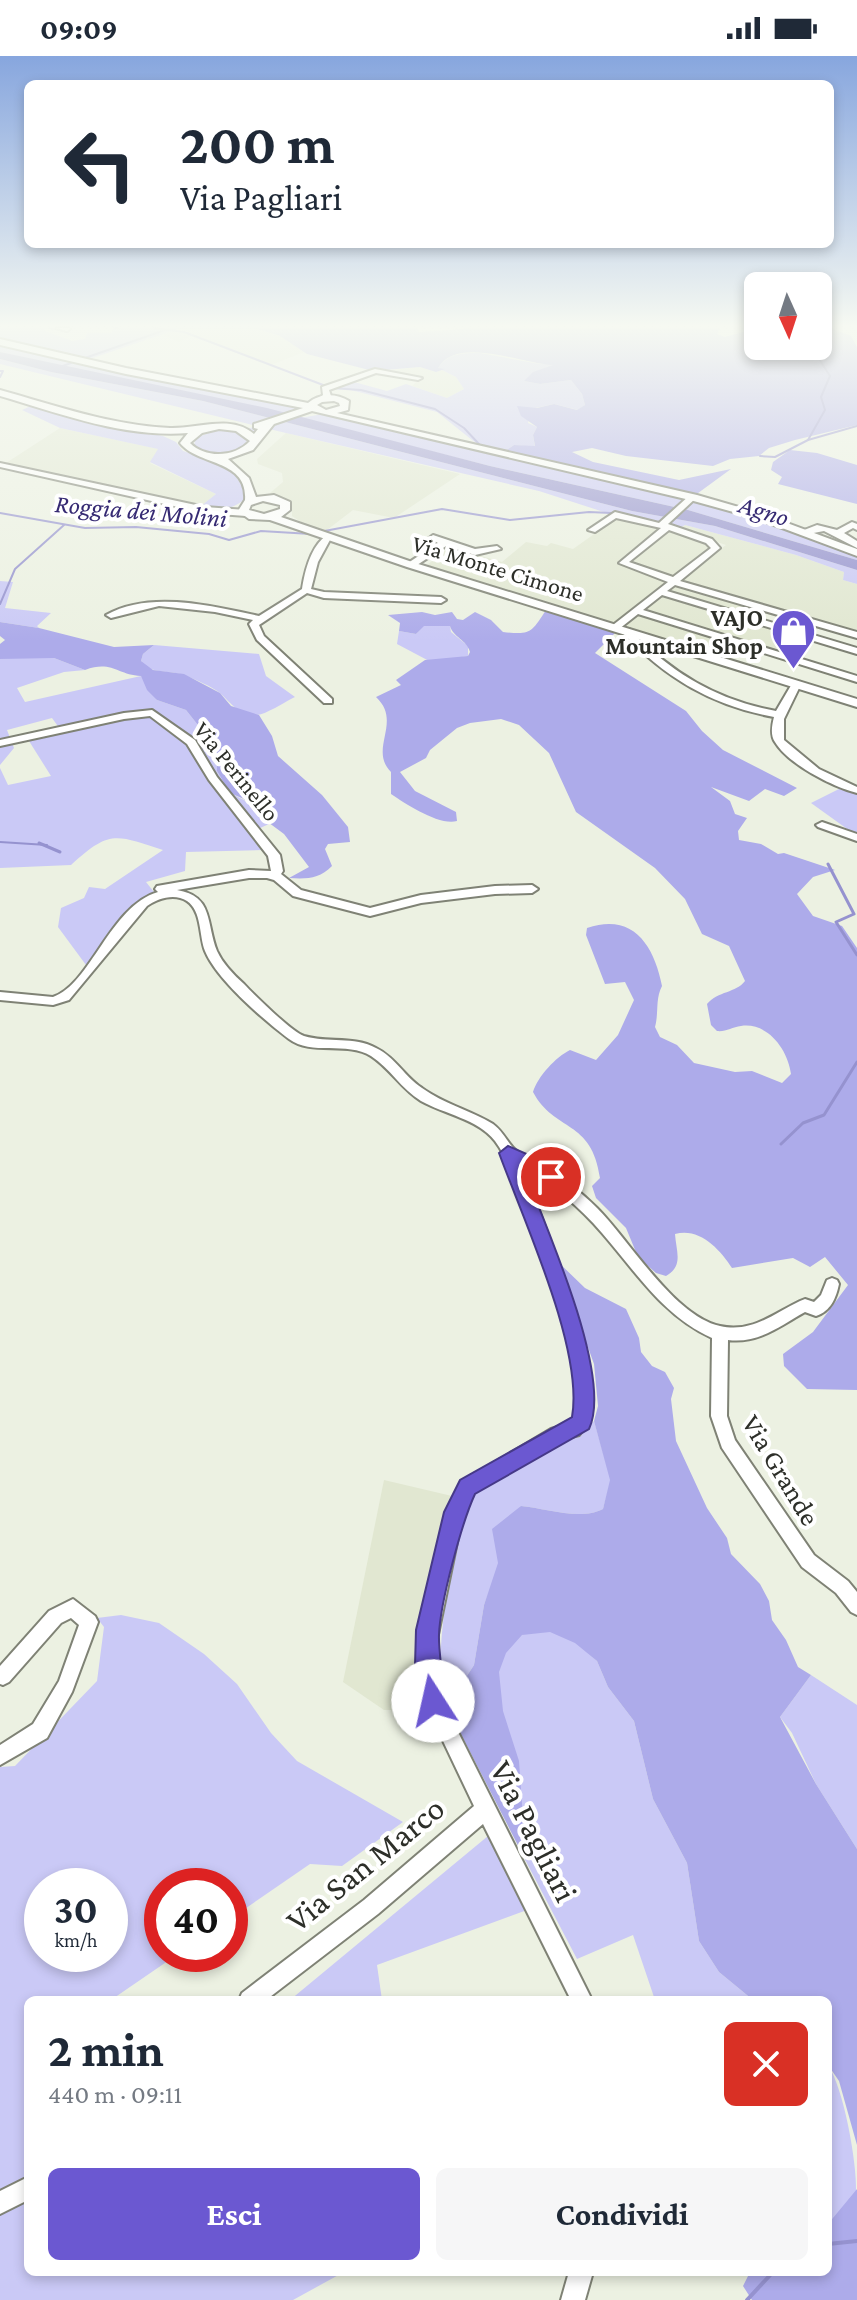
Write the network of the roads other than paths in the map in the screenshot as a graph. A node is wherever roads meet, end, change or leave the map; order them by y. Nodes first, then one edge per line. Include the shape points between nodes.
1 (163, 433) edge
2 (194, 433) edge
3 (249, 433) edge
4 (258, 433) edge
5 (414, 433) edge
6 (254, 440) junction
7 (185, 443) junction
8 (240, 453) junction
9 (212, 456) junction
10 (0, 465) edge
11 (693, 497) junction
12 (268, 498) junction
13 (247, 506) junction
14 (285, 510) junction
15 (271, 517) junction
16 (665, 526) junction
17 (857, 527) edge
18 (592, 530) dead end
19 (310, 531) junction
20 (803, 532) junction
21 (838, 533) junction
22 (327, 538) junction
23 (433, 538) dead end
24 (445, 543) junction
25 (857, 545) edge
26 (497, 549) dead end
27 (857, 553) edge
28 (411, 565) junction
29 (672, 581) junction
30 (306, 590) junction
31 (660, 592) junction
32 (441, 600) dead end
33 (636, 611) junction
34 (111, 615) dead end
35 (264, 620) junction
36 (621, 629) junction
37 (857, 635) edge
38 (857, 651) edge
39 (857, 679) edge
40 (796, 684) junction
41 (328, 701) dead end
42 (857, 703) edge
43 (780, 715) junction
44 (0, 743) edge
45 (857, 790) edge
46 (822, 825) dead end
47 (857, 838) edge
48 (274, 876) junction
49 (532, 889) dead end
50 (153, 896) junction
51 (0, 996) edge
52 (508, 1153) junction
53 (832, 1284) dead end
54 (720, 1335) junction
55 (857, 1606) edge
56 (3, 1676) dead end
57 (0, 1756) edge
58 (485, 1809) junction
59 (254, 1996) edge
60 (580, 1996) edge
61 (24, 2190) edge
62 (0, 2203) edge
63 (580, 2276) edge
64 (573, 2300) edge

1 - 7 main road
2 - 7 main road
3 - 6 main road
4 - 6 main road
5 - 11 main road
6 - 8 main road
7 - 9 main road via 192,452
8 - 9 main road
8 - 12 main road, Via Monte Cimone via 239,465
9 - 13 main road via 234,466 251,490
10 - 13 street via 210,511
11 - 16 street
11 - 20 main road
12 - 13 main road
12 - 14 main road, Via Monte Cimone via 283,502
13 - 15 main road, Via Monte Cimone
14 - 15 main road
14 - 19 main road, Via Monte Cimone
15 - 19 main road, Via Monte Cimone
16 - 18 street via 615,515
16 - 29 street via 623,563
16 - 29 street via 716,548
17 - 21 street
19 - 22 main road, Via Monte Cimone
20 - 21 street via 815,527
20 - 27 main road
21 - 25 street
22 - 28 main road, Via Monte Cimone
22 - 30 street via 309,571
23 - 24 street
24 - 26 street via 475,552
24 - 28 street
28 - 36 main road, Via Monte Cimone
29 - 31 street
29 - 37 street
30 - 32 street
30 - 35 street
31 - 33 street
31 - 38 street
33 - 36 street
33 - 39 street
34 - 35 street via 159,603
35 - 41 street via 254,624 260,638
36 - 40 main road, Via Monte Cimone
36 - 43 street via 671,673 710,698
40 - 42 main road, Via Monte Cimone
40 - 43 street
43 - 45 street via 777,734 789,750 829,780
44 - 48 street, Via Perinello via 152,713 191,742 274,855
46 - 47 street
48 - 49 street via 297,893 370,912 421,899
48 - 50 street via 249,874 181,884
50 - 51 street via 131,914 65,997 53,1001
50 - 52 street via 187,896 199,906 214,958 296,1038 367,1048 414,1090 501,1137
52 - 54 street via 536,1166 594,1213 661,1295 688,1319
52 - 58 street, Via Pagliari via 574,1331 585,1403 582,1422 573,1430 557,1434 468,1487 452,1525 427,1630 427,1666 433,1701
53 - 54 street via 816,1310 805,1305 761,1332
54 - 55 street, Via Grande via 719,1416 728,1443 808,1561
56 - 57 street via 55,1617 73,1608 89,1622 66,1686 40,1731
58 - 59 street, Via San Marco via 371,1907
58 - 60 street, Via Pagliari
61 - 62 street
63 - 64 street

